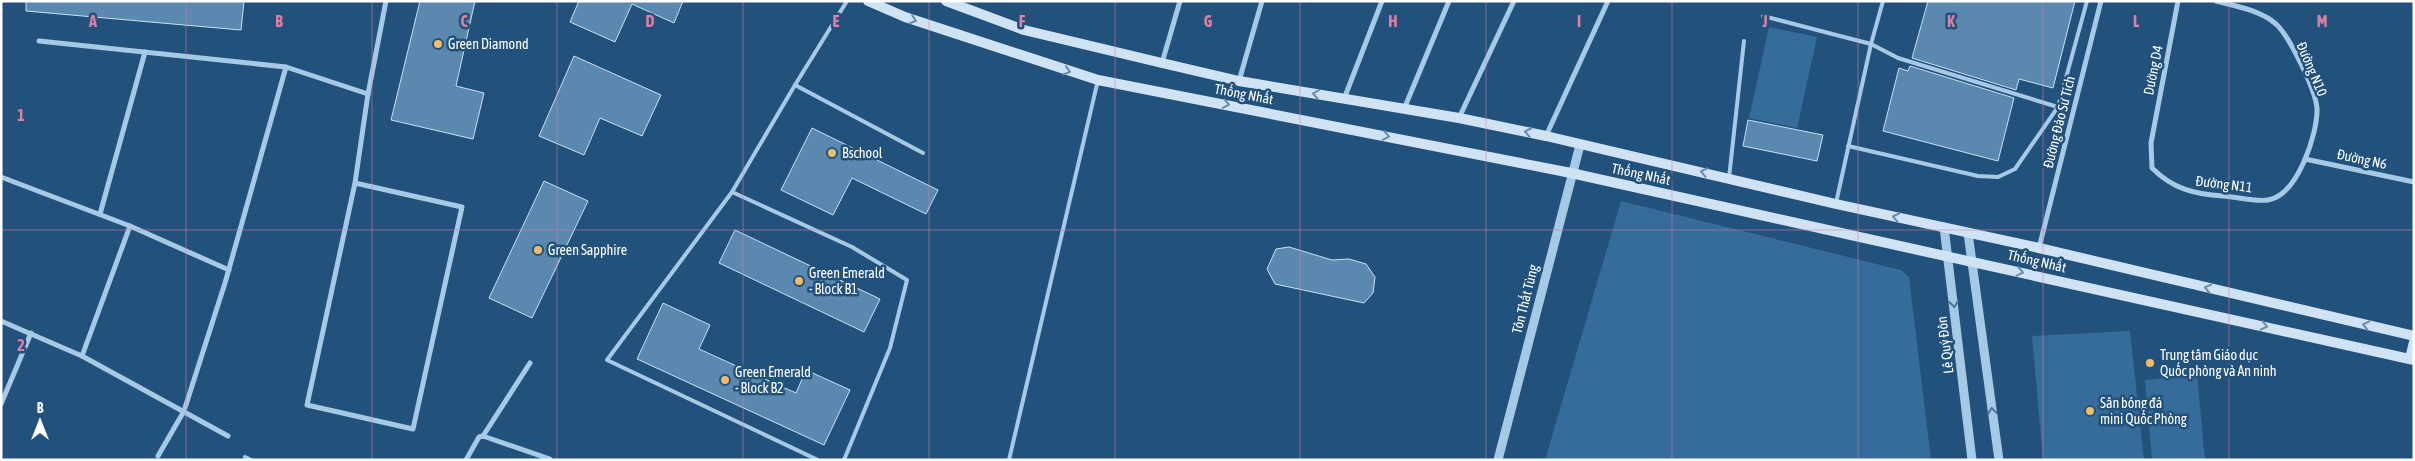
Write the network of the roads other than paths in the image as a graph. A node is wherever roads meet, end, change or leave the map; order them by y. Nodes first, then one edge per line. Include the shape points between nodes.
1 (386, 1) edge
2 (847, 1) edge
3 (868, 1) edge
4 (946, 1) edge
5 (1180, 1) edge
6 (1262, 1) edge
7 (1382, 1) edge
8 (1449, 1) edge
9 (1514, 1) edge
10 (1608, 1) edge
11 (1883, 1) edge
12 (2087, 1) edge
13 (2101, 1) edge
14 (2178, 1) edge
15 (2216, 1) edge
16 (1763, 16) dead end
17 (39, 41) dead end
18 (1744, 41) dead end
19 (1871, 44) junction
20 (144, 52) junction
21 (1162, 64) junction
22 (286, 67) junction
23 (1098, 80) junction
24 (1239, 81) junction
25 (795, 85) junction
26 (368, 94) junction
27 (1344, 99) junction
28 (2058, 107) junction
29 (1404, 109) junction
30 (1459, 118) junction
31 (1546, 136) junction
32 (2151, 143) joint
33 (1580, 145) junction
34 (1848, 146) junction
35 (923, 152) dead end
36 (2305, 159) junction
37 (1571, 172) junction
38 (1, 177) edge
39 (1729, 178) junction
40 (2414, 182) edge
41 (356, 183) junction
42 (732, 192) junction
43 (1836, 204) junction
44 (100, 214) junction
45 (130, 226) junction
46 (1944, 227) junction
47 (1968, 233) junction
48 (2039, 248) junction
49 (1948, 256) junction
50 (1973, 261) junction
51 (229, 270) junction
52 (1, 321) edge
53 (31, 334) junction
54 (2414, 336) edge
55 (2414, 342) edge
56 (82, 356) junction
57 (2412, 359) edge
58 (530, 363) dead end
59 (1, 404) edge
60 (184, 411) junction
61 (228, 436) dead end
62 (483, 436) junction
63 (158, 456) dead end
64 (245, 457) dead end
65 (550, 459) edge
66 (251, 460) edge
67 (466, 460) edge
68 (818, 460) edge
69 (844, 460) edge
70 (1009, 460) edge
71 (1498, 460) edge
72 (1972, 460) edge
73 (1999, 460) edge

1 - 26 street
2 - 25 lane
3 -> 23 main road, Thống Nhất via 905,17
4 - 21 main road, Thống Nhất via 1024,30
5 - 21 street
6 - 24 street
7 - 27 street
8 - 29 street
9 - 30 street
10 - 31 street
11 - 19 lane
12 - 28 lane
13 - 48 street, Đường Đào Sư Tích
14 - 32 street, Dường D4
15 - 36 street, Đường N10 via 2248,10 2275,24 2295,49 2317,108
16 - 19 lane
17 - 20 street
18 - 39 lane
19 - 28 lane via 1898,58
19 - 34 lane
20 - 22 street
20 - 44 street
21 - 24 main road, Thống Nhất
22 - 26 street
22 - 51 street
23 -> 37 main road, Thống Nhất
23 - 70 lane
27 -> 24 main road, Thống Nhất
25 - 35 lane
25 - 42 lane
26 - 41 street
27 - 29 main road, Thống Nhất
28 - 34 lane via 2015,169 1998,177 1978,176
29 - 30 main road, Thống Nhất
31 -> 30 main road, Thống Nhất
31 - 33 main road, Thống Nhất
32 - 36 street, Đường N11 via 2152,168 2166,183 2200,194 2269,200 2292,186
33 - 37 street, Tôn Thất Tùng
39 -> 33 main road, Thống Nhất
34 - 43 lane
36 - 40 street, Đường N6
37 - 49 main road, Thống Nhất
37 - 71 street, Tôn Thất Tùng
38 - 44 street
39 - 43 main road, Thống Nhất
41 - 41 street via 308,405 413,430 462,207
42 - 68 lane via 607,360
42 - 69 lane via 852,247 907,280 890,348
46 -> 43 main road, Thống Nhất
44 - 45 street
45 - 51 street
45 - 56 street
46 - 47 main road, Thống Nhất
46 - 49 street, Lê Quý Đôn
47 - 48 main road, Thống Nhất
47 - 50 street
54 -> 48 main road, Thống Nhất
49 - 50 main road, Thống Nhất
49 -> 72 street, Lê Quý Đôn
50 -> 57 main road, Thống Nhất
73 -> 50 street
51 - 60 street
52 - 53 street
53 - 56 street
53 - 59 street
55 - 57 main road
56 - 60 street
58 - 62 street
60 - 61 street
60 - 63 street
62 - 65 street
62 - 67 street via 479,437
64 - 66 lane

